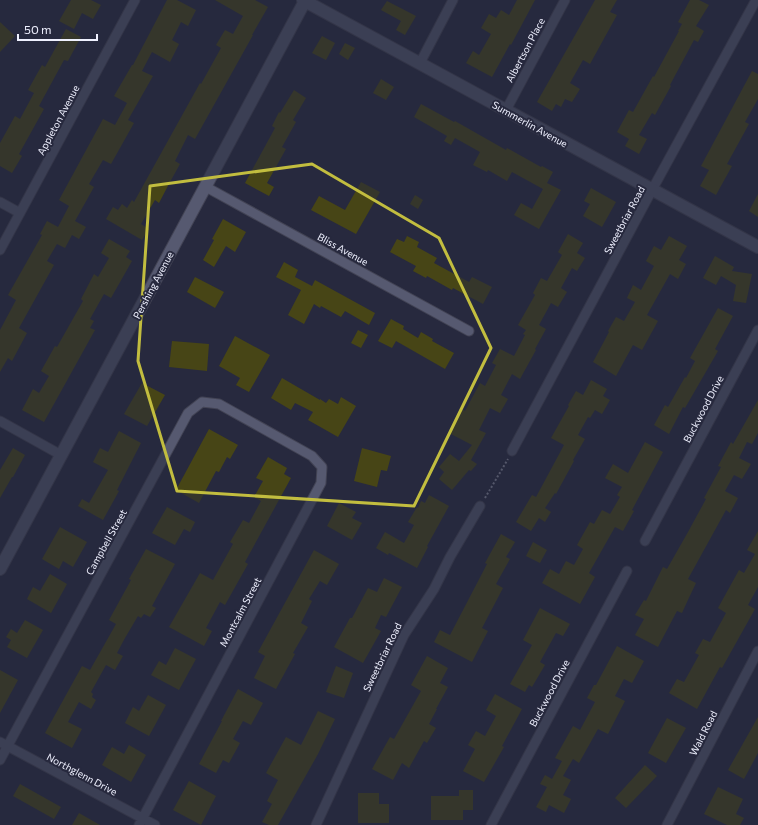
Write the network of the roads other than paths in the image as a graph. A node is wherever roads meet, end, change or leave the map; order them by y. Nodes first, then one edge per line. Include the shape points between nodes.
1 (135, 0) edge
2 (453, 0) edge
3 (565, 0) edge
4 (756, 0) edge
5 (304, 1) edge
6 (420, 63) junction
7 (506, 110) junction
8 (206, 187) junction
9 (652, 190) junction
10 (0, 202) edge
11 (20, 213) junction
12 (758, 247) edge
13 (0, 250) edge
14 (758, 330) edge
15 (469, 331) dead end
16 (0, 421) edge
17 (267, 431) joint
18 (512, 451) road end
19 (61, 455) junction
20 (480, 506) road end
21 (645, 541) dead end
22 (0, 569) edge
23 (626, 571) dead end
24 (758, 651) edge
25 (4, 744) edge
26 (0, 760) edge
27 (141, 822) edge
28 (155, 825) edge
29 (316, 825) edge
30 (492, 825) edge
31 (667, 825) edge

1 - 11 street, Appleton Avenue
2 - 6 street
3 - 7 street, Albertson Place
4 - 9 street, Sweetbriar Road
5 - 6 street, Summerlin Avenue
5 - 8 street, Pershing Avenue
6 - 7 street, Summerlin Avenue
7 - 9 street, Summerlin Avenue
8 - 15 street, Bliss Avenue
8 - 19 street, Pershing Avenue
9 - 12 street, Summerlin Avenue
9 - 18 street, Sweetbriar Road
10 - 11 street
11 - 13 street, Appleton Avenue
14 - 21 street, Buckwood Drive
16 - 19 street
17 - 25 street, Campbell Street via 219,404 202,402 188,413
17 - 27 street, Montcalm Street via 312,456 322,467 321,483
19 - 22 street, Pershing Avenue
20 - 29 street, Sweetbriar Road via 434,589 404,635
23 - 30 street, Buckwood Drive
24 - 31 street, Wald Road
25 - 26 street, Campbell Street
25 - 27 street, Northglenn Drive
27 - 28 street, Northglenn Drive

